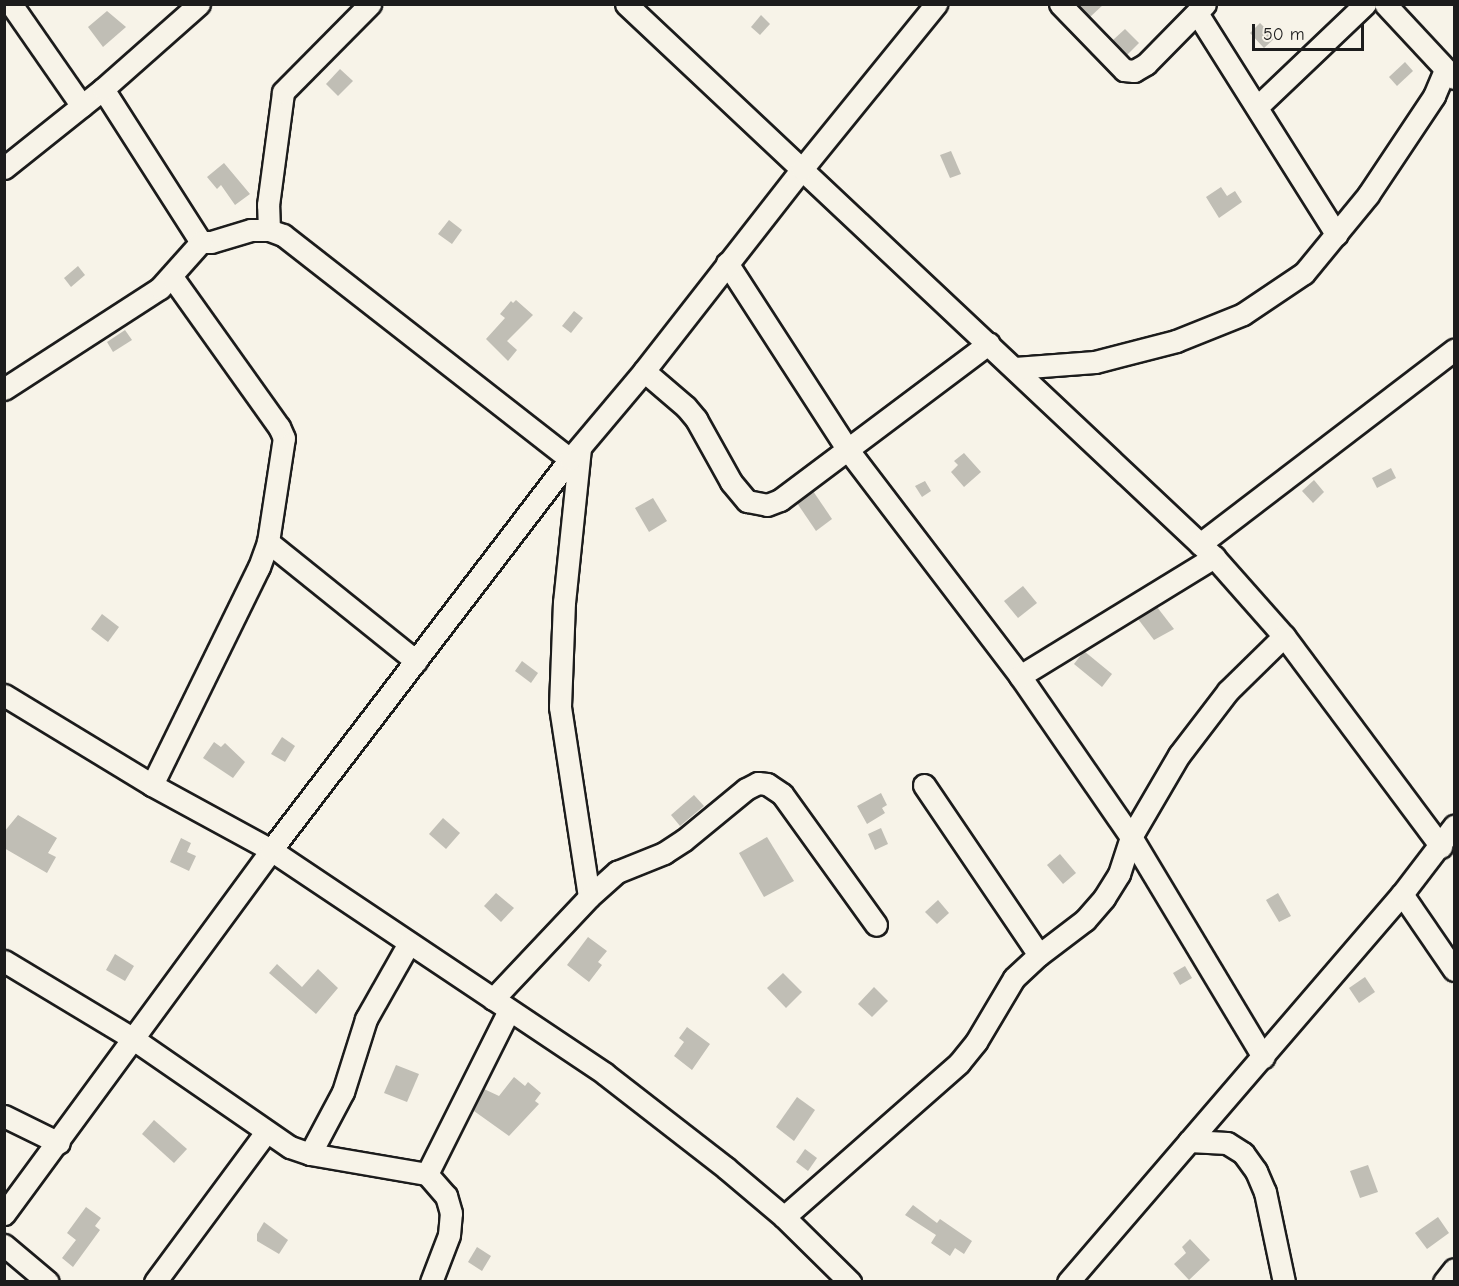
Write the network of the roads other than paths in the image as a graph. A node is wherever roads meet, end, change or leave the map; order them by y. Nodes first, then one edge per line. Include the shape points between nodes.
1 (11, 4) edge
2 (199, 4) edge
3 (626, 4) edge
4 (936, 4) edge
5 (1060, 4) edge
6 (1365, 4) edge
7 (1385, 4) edge
8 (360, 7) edge
9 (1201, 9) edge
10 (1450, 75) edge
11 (103, 89) junction
12 (82, 106) junction
13 (1257, 106) junction
14 (4, 168) edge
15 (802, 169) junction
16 (268, 230) junction
17 (1337, 235) junction
18 (201, 242) junction
19 (727, 262) junction
20 (172, 277) junction
21 (989, 343) junction
22 (1455, 350) edge
23 (1015, 368) junction
24 (644, 371) junction
25 (4, 389) edge
26 (848, 450) junction
27 (575, 453) junction
28 (268, 542) junction
29 (1207, 550) junction
30 (1284, 636) junction
31 (416, 661) junction
32 (1020, 676) junction
33 (4, 696) edge
34 (153, 785) junction
35 (924, 785) dead end
36 (1455, 826) edge
37 (1131, 837) junction
38 (1441, 847) junction
39 (271, 850) junction
40 (1402, 894) junction
41 (589, 897) junction
42 (876, 925) dead end
43 (409, 943) junction
44 (1039, 955) junction
45 (4, 961) edge
46 (1455, 970) edge
47 (501, 1005) junction
48 (132, 1038) junction
49 (1263, 1058) junction
50 (4, 1116) edge
51 (266, 1132) junction
52 (1190, 1141) junction
53 (59, 1143) junction
54 (310, 1154) junction
55 (427, 1174) junction
56 (4, 1214) edge
57 (784, 1217) junction
58 (4, 1245) edge
59 (1455, 1269) edge
60 (1078, 1278) edge
61 (846, 1279) edge
62 (48, 1281) edge
63 (155, 1281) edge
64 (432, 1281) edge
65 (1284, 1281) edge
66 (1444, 1281) edge

1 - 12 street
2 - 11 street
3 - 15 street
4 - 15 street
5 - 9 street via 1124,70 1134,71 1146,64
6 - 13 street
7 - 10 street
8 - 16 street via 283,92
9 - 13 street
10 - 17 street
11 - 12 street
11 - 18 street
12 - 14 street
13 - 17 street
15 - 19 street
15 - 21 street
16 - 18 street
16 - 27 street via 299,246 366,301
17 - 23 street via 1304,273 1243,314 1176,341 1095,362
18 - 20 street
19 - 24 street
19 - 26 street
20 - 25 street
20 - 28 street via 284,438
21 - 23 street
21 - 26 street
22 - 29 street
23 - 29 street
24 - 26 street via 686,407 731,482 753,504 767,505 780,500
24 - 27 street
26 - 32 street
27 - 31 street
27 - 41 street via 560,707
28 - 31 street
28 - 34 street
29 - 30 street
29 - 32 street
30 - 37 street via 1228,691 1179,755
30 - 38 street
31 - 39 street
32 - 37 street
33 - 34 street
34 - 39 street
35 - 44 street
36 - 38 street
37 - 44 street via 1119,874 1104,898 1085,920
37 - 49 street
38 - 40 street
39 - 43 street
39 - 48 street
40 - 46 street
40 - 49 street
41 - 42 street via 617,872 664,853 684,840 758,783 782,794
41 - 47 street
43 - 47 street
43 - 54 street via 366,1019 344,1092
44 - 57 street via 1014,978 959,1063
45 - 48 street
47 - 55 street
47 - 57 street via 664,1118
48 - 51 street
48 - 53 street
49 - 52 street
50 - 53 street
51 - 54 street
51 - 63 street
52 - 60 street
52 - 65 street via 1227,1143 1243,1153 1256,1171 1265,1192
53 - 56 street
54 - 55 street
55 - 64 street via 446,1196 451,1213 449,1235
57 - 61 street
58 - 62 street
59 - 66 street

